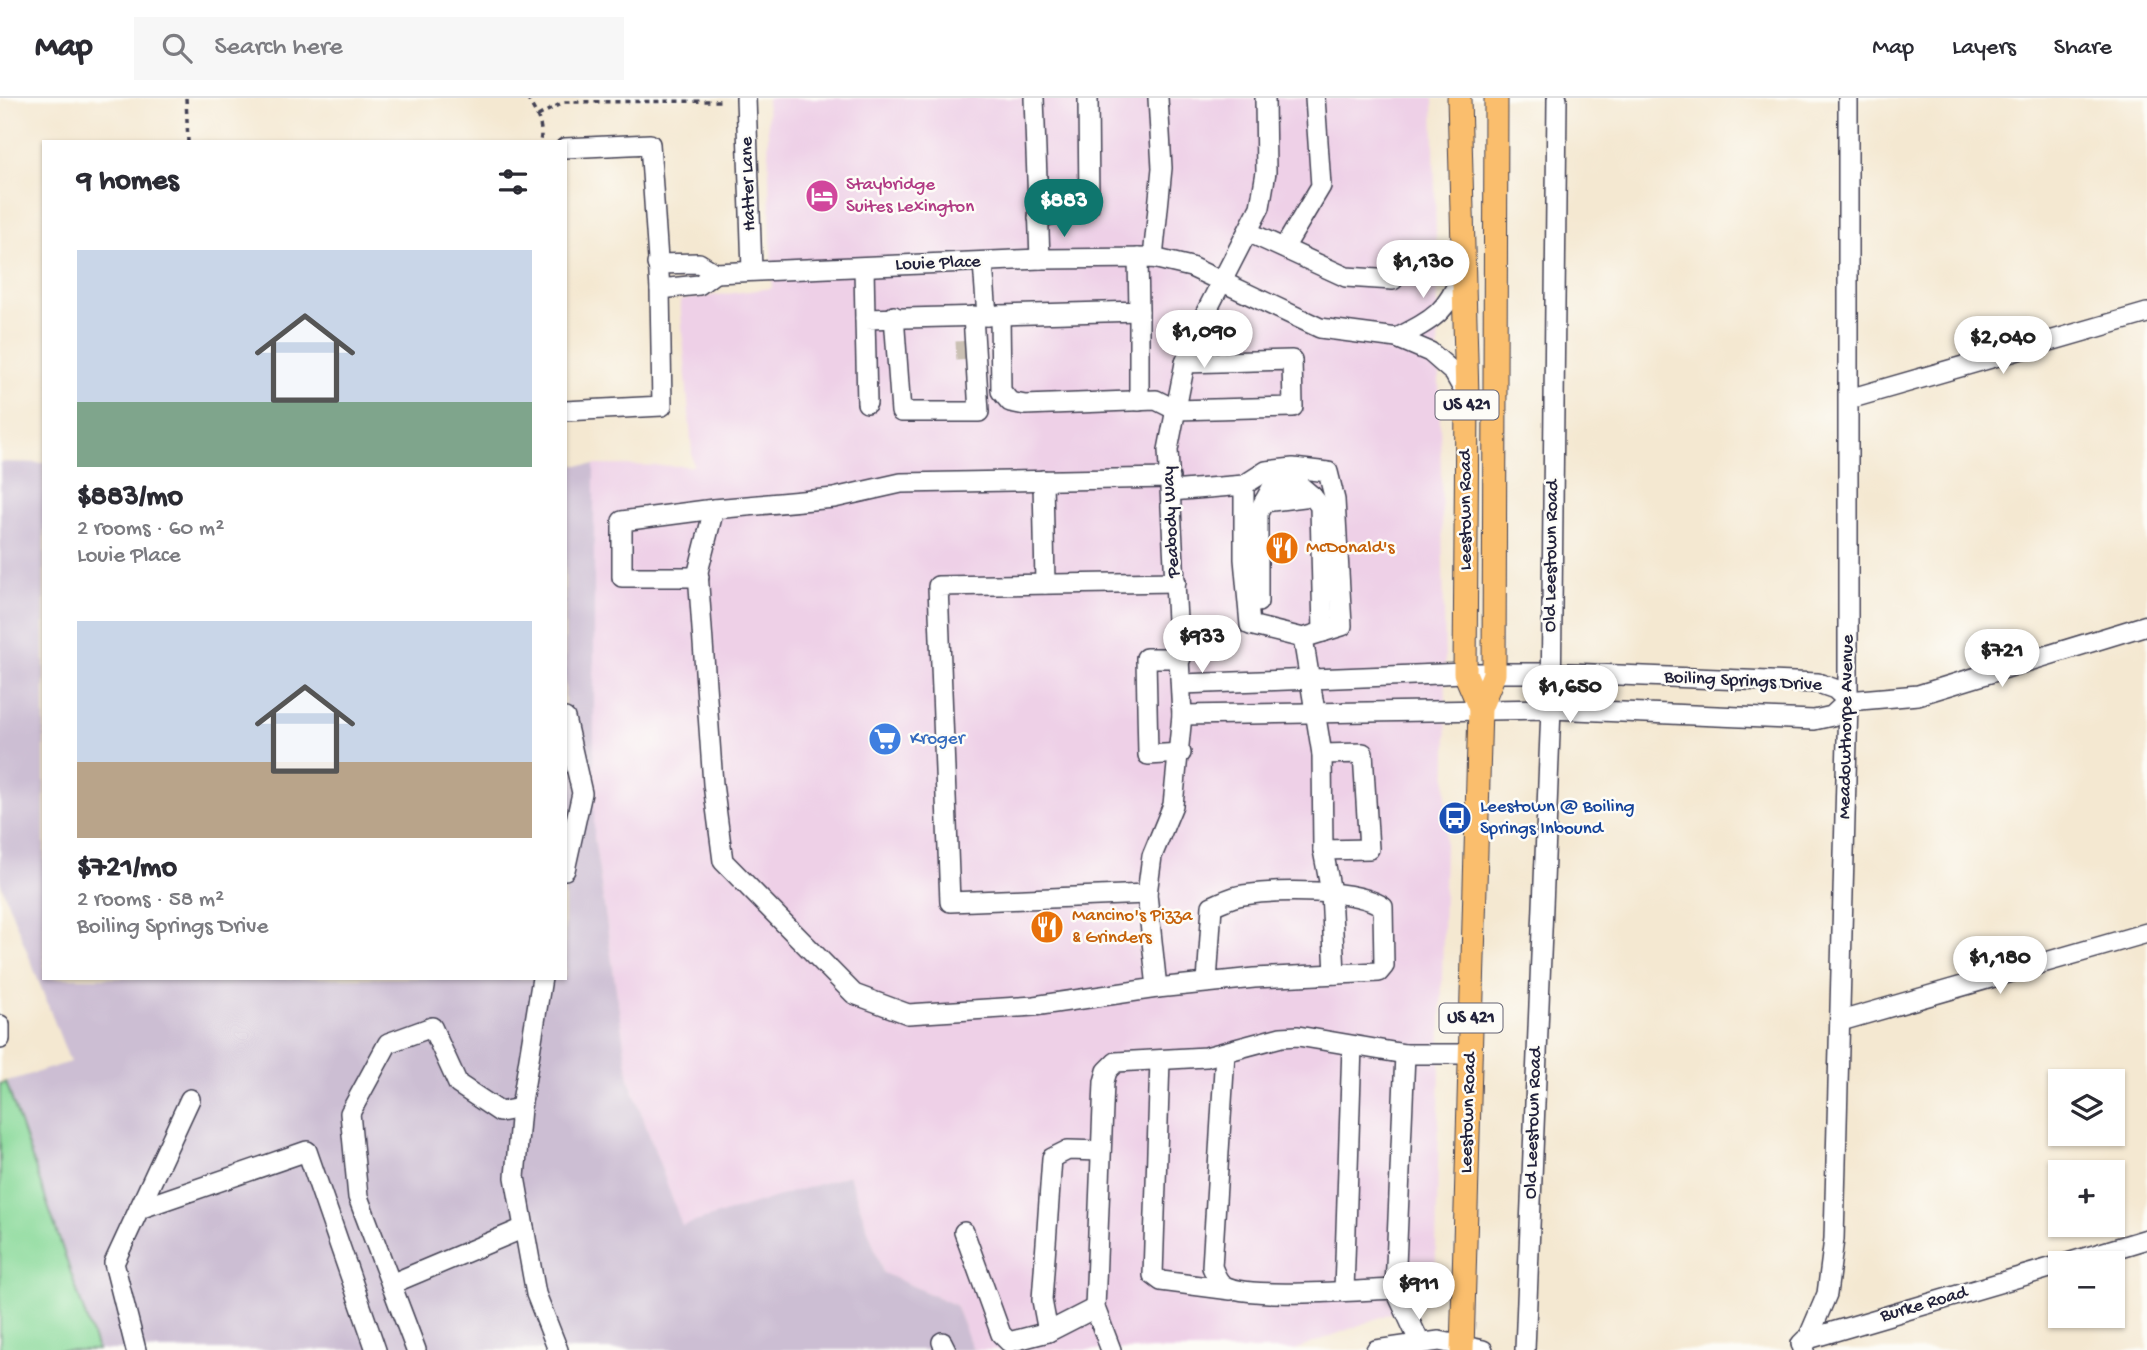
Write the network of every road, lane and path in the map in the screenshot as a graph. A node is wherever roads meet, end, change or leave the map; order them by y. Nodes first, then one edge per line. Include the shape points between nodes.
1 (186, 98) edge
2 (527, 98) edge
3 (746, 98) edge
4 (1034, 98) edge
5 (1088, 98) edge
6 (1158, 98) edge
7 (1265, 98) edge
8 (1315, 98) edge
9 (1459, 98) edge
10 (1496, 98) edge
11 (1557, 98) edge
12 (1850, 98) edge
13 (720, 101) dead end
14 (538, 116) junction
15 (188, 140) edge
16 (540, 140) edge
17 (567, 148) edge
18 (1038, 218) junction
19 (1248, 232) junction
20 (1284, 248) junction
21 (1146, 258) junction
22 (1040, 259) junction
23 (983, 263) junction
24 (657, 264) junction
25 (864, 267) junction
26 (752, 270) junction
27 (715, 273) junction
28 (1462, 274) junction
29 (1393, 280) dead end
30 (1224, 283) junction
31 (660, 289) junction
32 (1139, 311) junction
33 (2147, 313) edge
34 (894, 316) junction
35 (865, 319) junction
36 (980, 323) junction
37 (1397, 338) junction
38 (1185, 363) junction
39 (1467, 396) junction
40 (1849, 399) junction
41 (1139, 401) junction
42 (867, 403) dead end
43 (1176, 410) junction
44 (567, 411) edge
45 (1043, 480) junction
46 (1170, 484) junction
47 (1244, 485) junction
48 (714, 509) junction
49 (699, 578) junction
50 (1176, 582) junction
51 (1045, 584) junction
52 (1249, 613) junction
53 (2147, 625) edge
54 (1323, 632) junction
55 (1303, 638) junction
56 (1181, 659) junction
57 (1465, 673) junction
58 (1494, 674) junction
59 (1551, 674) junction
60 (1311, 679) junction
61 (1182, 684) junction
62 (1848, 701) junction
63 (1480, 708) junction
64 (1551, 709) junction
65 (1314, 714) junction
66 (1182, 715) junction
67 (567, 729) edge
68 (1181, 753) junction
69 (1322, 754) junction
70 (1323, 850) junction
71 (567, 861) edge
72 (1331, 892) junction
73 (1147, 894) junction
74 (2147, 933) edge
75 (1335, 974) junction
76 (542, 980) edge
77 (1207, 982) junction
78 (1157, 988) junction
79 (1841, 1021) junction
80 (0, 1025) edge
81 (0, 1039) edge
82 (1352, 1046) junction
83 (1225, 1053) junction
84 (1405, 1054) junction
85 (1470, 1054) junction
86 (1160, 1060) junction
87 (190, 1099) dead end
88 (521, 1108) junction
89 (1101, 1151) junction
90 (139, 1209) junction
91 (524, 1228) junction
92 (964, 1231) dead end
93 (2147, 1239) edge
94 (2106, 1251) edge
95 (2048, 1268) edge
96 (391, 1284) junction
97 (1395, 1289) junction
98 (1232, 1290) junction
99 (1344, 1291) junction
100 (1095, 1308) junction
101 (1048, 1332) junction
102 (1412, 1345) edge
103 (1800, 1347) edge
104 (1469, 1349) edge
105 (136, 1350) edge
106 (376, 1350) edge
107 (416, 1350) edge
108 (558, 1350) edge
109 (1111, 1350) edge
110 (1376, 1350) edge
111 (1525, 1350) edge

1 - 15 path
2 - 14 path
3 - 26 street, Hatter Lane
4 - 18 street
5 - 18 street via 1089,206
6 - 21 street via 1162,168
7 - 19 street, Peabody Way via 1266,172 1260,207
8 - 20 street via 1321,186
9 - 28 main road, Leestown Road / US 421
10 - 58 main road, Leestown Road / US 421
11 - 59 street, Old Leestown Road
12 - 40 street, Meadowthorpe Avenue
13 - 14 path via 564,102
14 - 16 path
17 - 24 street via 650,144
18 - 22 street
19 - 20 street
19 - 30 street, Peabody Way
20 - 29 street via 1346,277
21 - 22 street, Louie Place
21 - 30 street, Louie Place via 1191,267
21 - 32 street
22 - 23 street, Louie Place
23 - 25 street, Louie Place
23 - 36 street
24 - 27 street via 699,264
24 - 31 street
25 - 26 street, Louie Place
25 - 35 street
26 - 27 street, Louie Place
27 - 31 street via 699,285
28 - 37 street via 1451,302 1429,321
28 - 39 main road, Leestown Road / US 421
30 - 37 street, Louie Place via 1320,328
30 - 38 street, Peabody Way via 1202,320
31 - 44 street via 662,406
32 - 36 street
32 - 41 street
33 - 40 street
34 - 35 street
34 - 36 street
34 - 36 street via 901,412 979,412 971,368
35 - 42 street
36 - 41 street via 1001,391 1010,402
37 - 39 street, Louie Place via 1430,352 1454,373
38 - 43 street, Peabody Way
38 - 43 street via 1292,360 1293,407
39 - 57 main road, Leestown Road / US 421
40 - 62 street, Meadowthorpe Avenue
41 - 43 street via 1156,400
43 - 46 street, Peabody Way via 1168,450
45 - 46 street
45 - 48 street via 901,483 834,498
45 - 51 street
46 - 47 street
46 - 50 street, Peabody Way
47 - 52 street
47 - 54 street via 1266,471 1328,472 1335,500 1342,626
48 - 49 street
48 - 49 street via 622,521 622,577
49 - 78 street via 723,861 854,993 908,1014 1034,1006
50 - 51 street
50 - 56 street, Peabody Way
51 - 73 street via 938,586 950,902
52 - 54 street via 1260,600 1258,513 1265,502 1312,496 1320,506
52 - 55 street via 1250,625
53 - 62 street, Boiling Springs Drive via 1918,695
54 - 55 street
55 - 60 street
56 - 61 street, Peabody Way
56 - 68 street via 1146,658 1148,755
57 - 58 street, Boiling Springs Drive
57 - 60 street, Boiling Springs Drive
57 - 63 main road, Leestown Road / US 421
58 - 59 street, Boiling Springs Drive
58 - 63 main road, Leestown Road / US 421
59 - 62 street, Boiling Springs Drive via 1818,683 1835,689
59 - 64 street, Old Leestown Road
60 - 61 street, Boiling Springs Drive
60 - 65 street
61 - 66 street, Peabody Way
62 - 64 street, Boiling Springs Drive via 1832,716 1814,720
62 - 79 street, Meadowthorpe Avenue
63 - 64 street, Boiling Springs Drive
63 - 65 street, Boiling Springs Drive
63 - 85 main road, Leestown Road / US 421
64 - 111 street, Old Leestown Road
65 - 66 street, Boiling Springs Drive
65 - 69 street
66 - 68 street, Peabody Way
67 - 71 street via 582,793
68 - 73 street, Peabody Way
69 - 70 street
69 - 70 street via 1363,753 1369,849
70 - 72 street
72 - 75 street
72 - 75 street via 1374,900 1383,907 1384,966 1379,972
72 - 77 street via 1241,895 1212,906
73 - 78 street, Peabody Way
74 - 79 street
75 - 77 street
76 - 88 street
77 - 78 street
79 - 103 street, Meadowthorpe Avenue via 1832,1273 1827,1294
80 - 81 street
82 - 83 street via 1298,1036
82 - 84 street
82 - 99 street
83 - 86 street
83 - 98 street via 1212,1267 1220,1283
84 - 85 street
84 - 97 street
85 - 104 main road, Leestown Road / US 421
86 - 89 street via 1116,1062 1107,1071
86 - 98 street via 1153,1275 1161,1281
87 - 90 street
88 - 91 street via 515,1177
88 - 96 street via 499,1112 458,1084 432,1027 388,1043 350,1113 358,1197
89 - 100 street
89 - 101 street via 1068,1150 1052,1158 1042,1300
90 - 105 street via 114,1263
90 - 106 street via 307,1151
91 - 96 street
91 - 108 street via 537,1294
92 - 101 street via 1001,1334 1009,1342
93 - 94 street, Burke Road
95 - 103 street, Burke Road
96 - 107 street
97 - 99 street
97 - 102 street
98 - 99 street
100 - 101 street
100 - 109 street
102 - 104 street via 1439,1342
102 - 110 street

